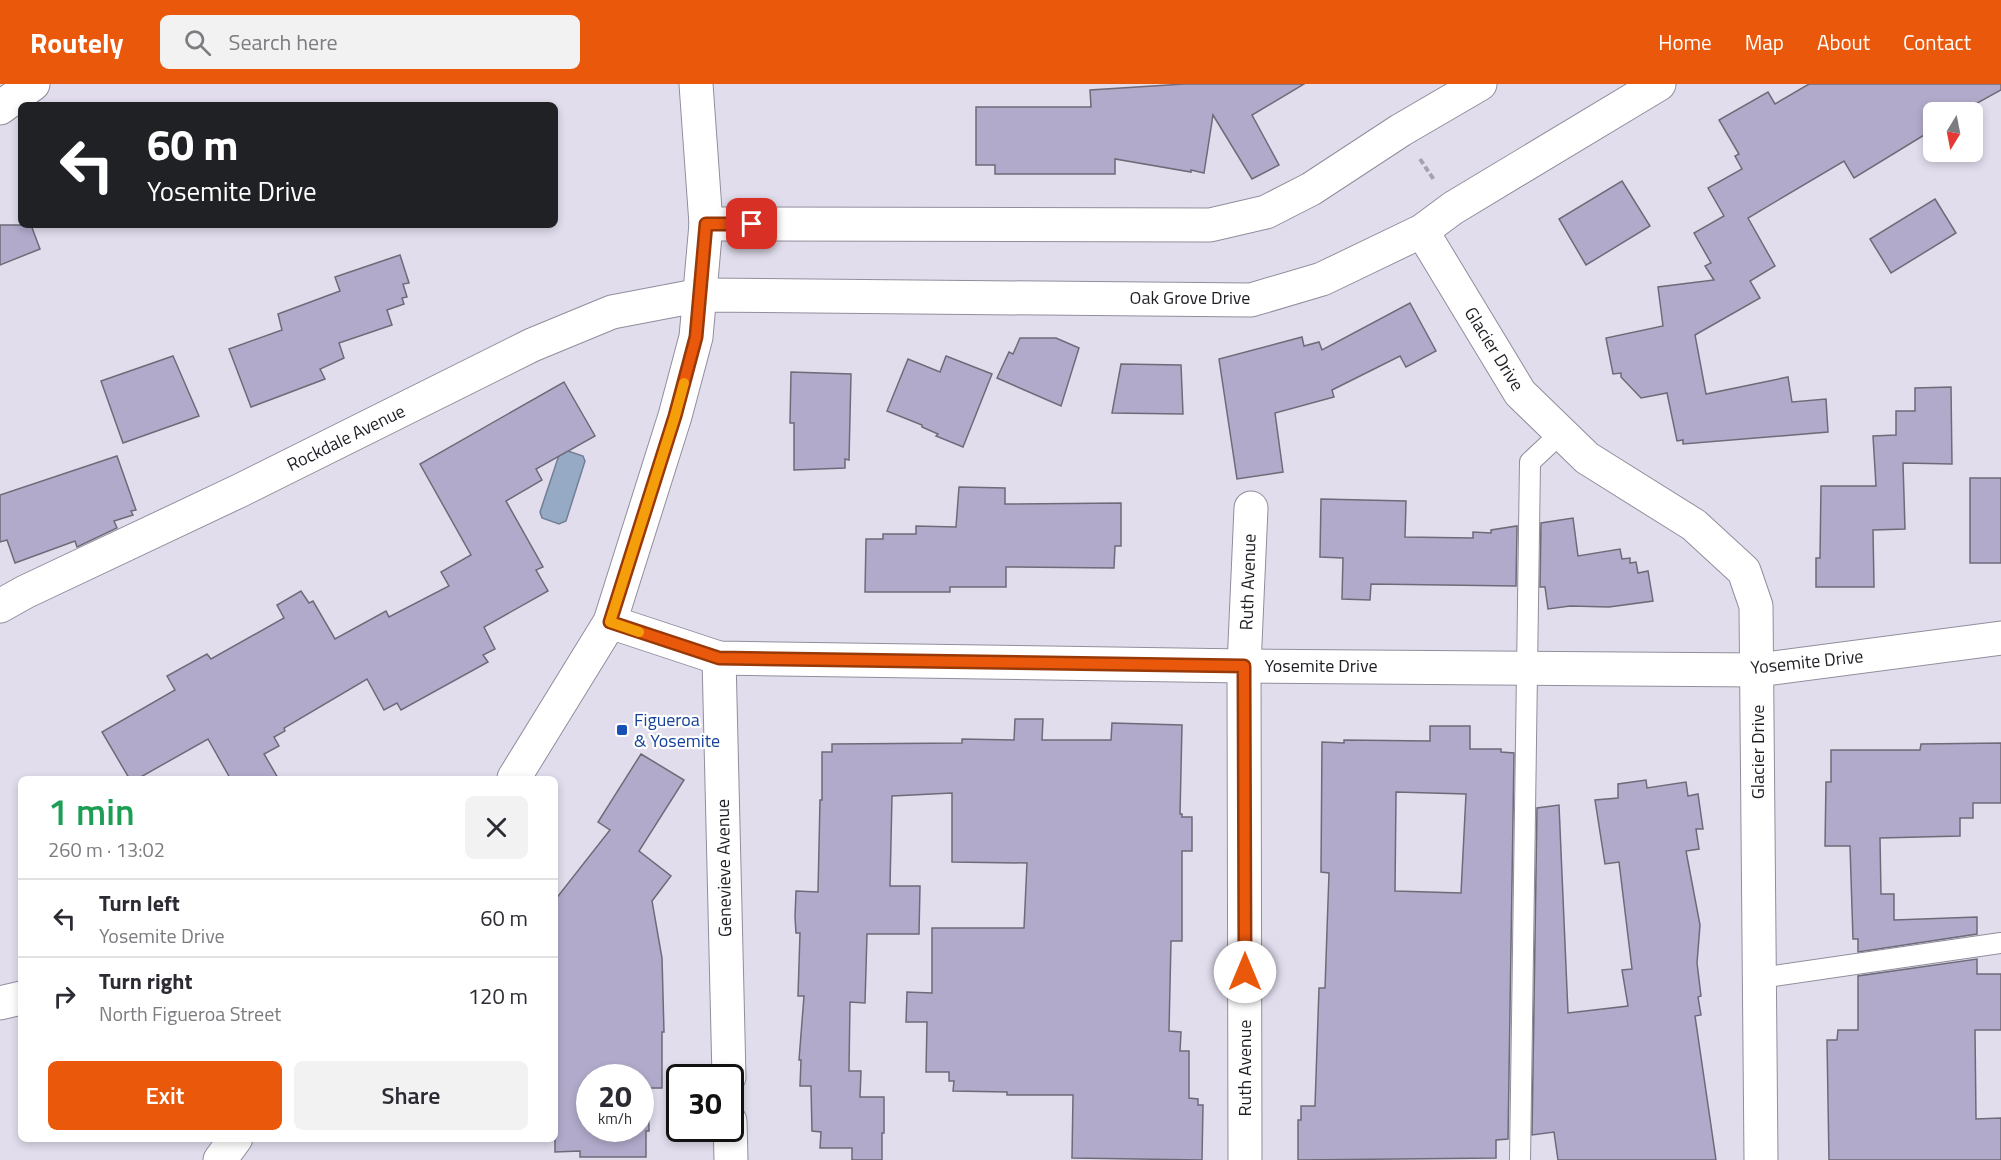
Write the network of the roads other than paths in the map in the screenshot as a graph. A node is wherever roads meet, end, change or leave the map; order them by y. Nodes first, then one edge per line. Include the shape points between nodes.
1 (33, 84) edge
2 (696, 84) edge
3 (1480, 84) edge
4 (1659, 84) edge
5 (0, 108) edge
6 (706, 224) junction
7 (1422, 231) junction
8 (701, 295) junction
9 (1561, 433) junction
10 (1251, 508) dead end
11 (0, 606) edge
12 (610, 622) junction
13 (2001, 638) edge
14 (719, 658) junction
15 (1244, 666) junction
16 (1526, 668) junction
17 (1758, 670) junction
18 (515, 776) edge
19 (2001, 943) edge
20 (1760, 978) junction
21 (18, 999) edge
22 (0, 1003) edge
23 (729, 1064) edge
24 (233, 1142) edge
25 (731, 1142) edge
26 (220, 1160) edge
27 (732, 1160) edge
28 (1245, 1160) edge
29 (1520, 1160) edge
30 (1761, 1160) edge

1 - 5 street
2 - 6 street
3 - 6 street via 1311,189 1266,212 1210,225
4 - 7 street, Oak Grove Drive via 1453,208
6 - 8 street
7 - 8 street, Oak Grove Drive via 1322,279 1251,300
7 - 9 street, Glacier Drive via 1520,393
8 - 11 street, Rockdale Avenue via 612,312 532,345
8 - 12 street via 696,337 675,416
9 - 16 lane via 1530,462
9 - 17 street, Glacier Drive via 1587,458 1694,525 1744,571 1756,606
10 - 15 street, Ruth Avenue
12 - 14 street, Yosemite Drive
12 - 18 street
13 - 17 street, Yosemite Drive
14 - 15 street, Yosemite Drive
14 - 23 street, Genevieve Avenue
15 - 16 street, Yosemite Drive
15 - 28 street, Ruth Avenue
16 - 17 street, Yosemite Drive
16 - 29 lane
17 - 20 street, Glacier Drive
19 - 20 lane
20 - 30 street, Glacier Drive
21 - 22 street
24 - 26 street
25 - 27 street

